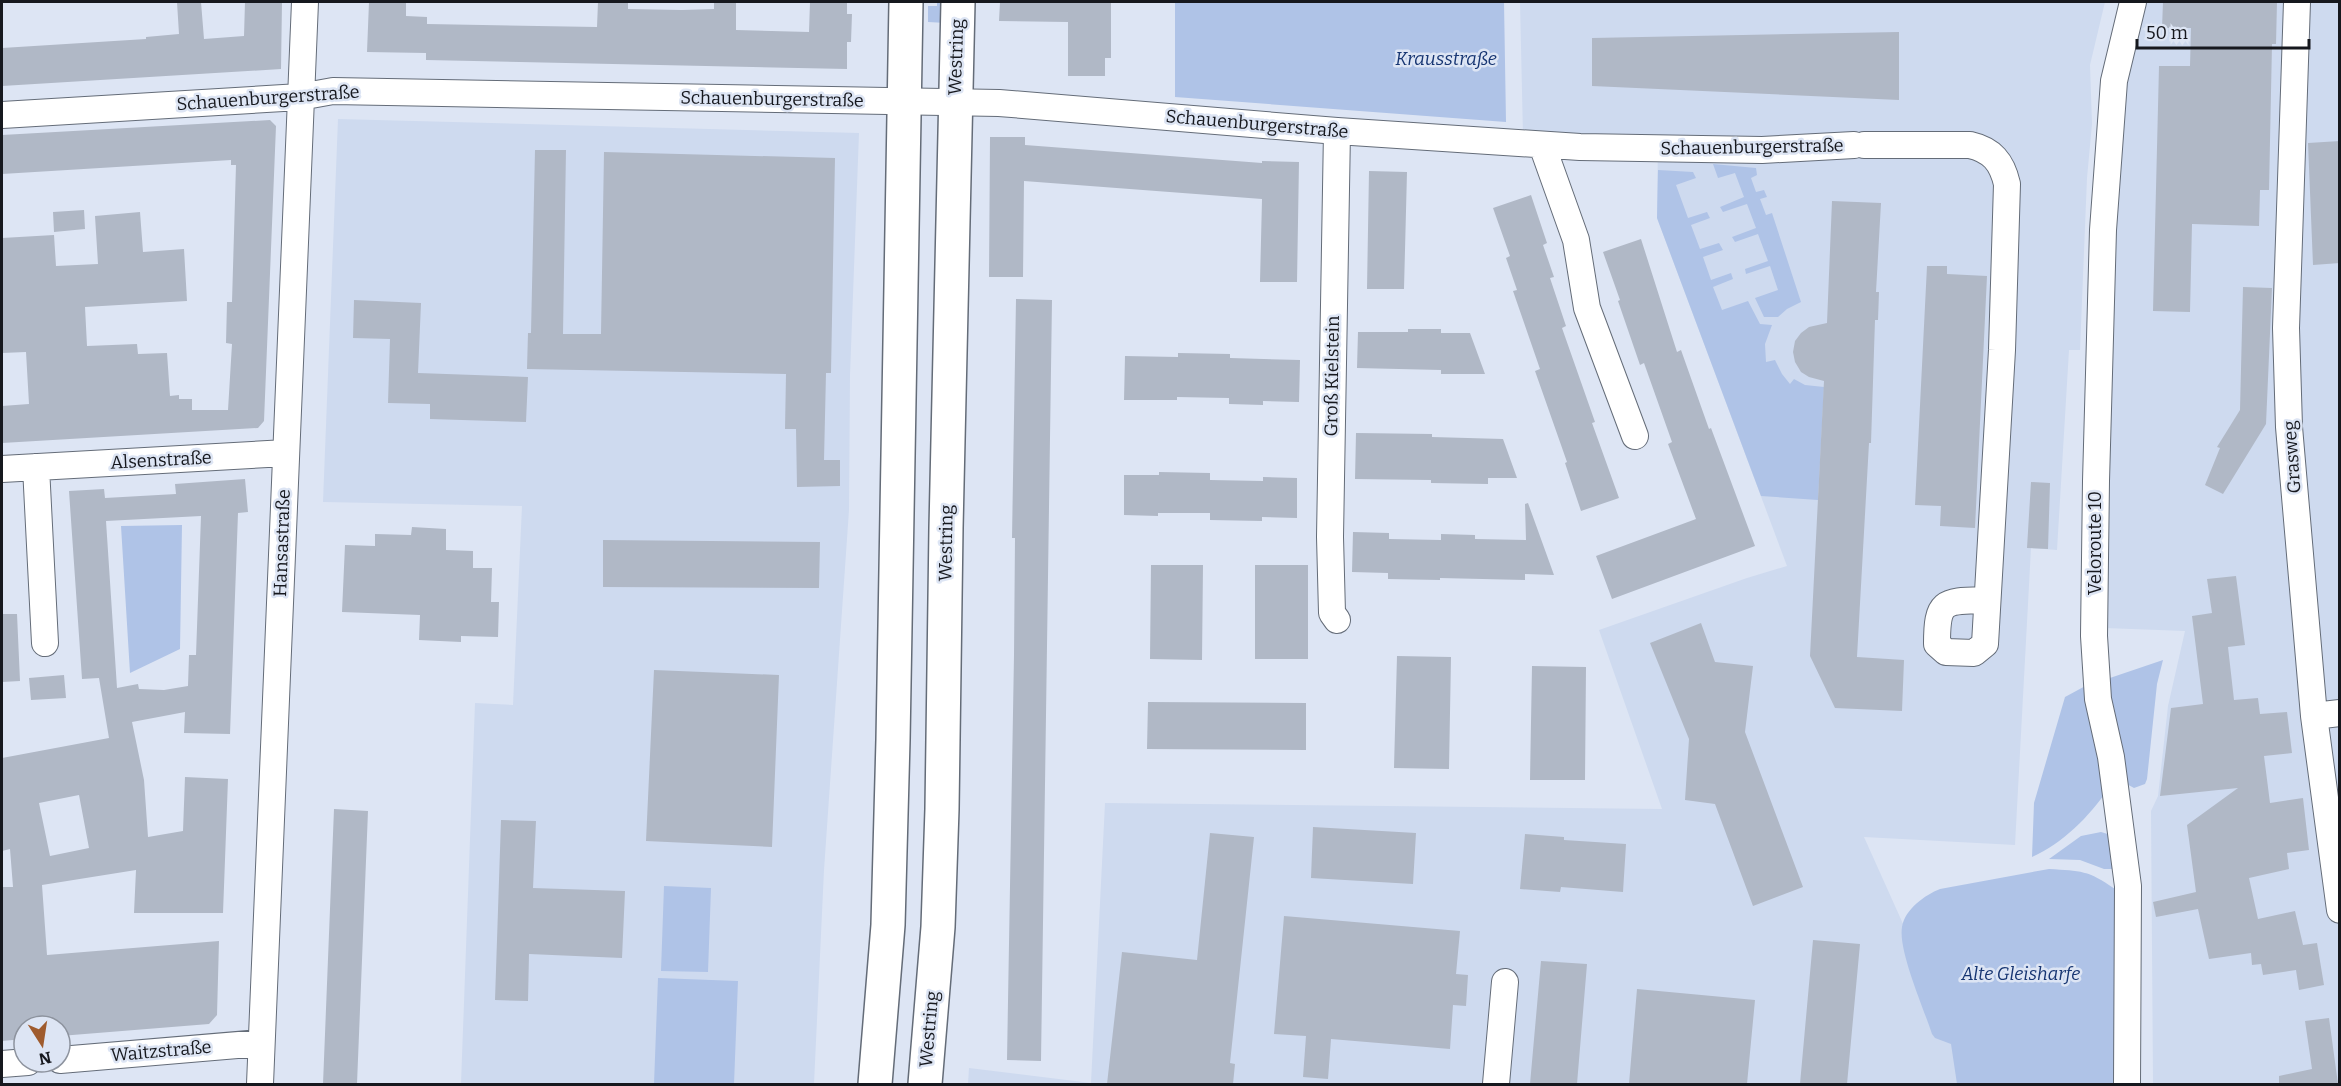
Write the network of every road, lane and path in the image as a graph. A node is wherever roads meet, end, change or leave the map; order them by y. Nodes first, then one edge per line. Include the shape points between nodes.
1 (305, 2) edge
2 (906, 2) edge
3 (958, 2) edge
4 (2133, 2) edge
5 (2297, 2) edge
6 (300, 97) junction
7 (904, 101) junction
8 (954, 102) junction
9 (2, 115) edge
10 (1337, 131) junction
11 (1542, 145) junction
12 (1635, 436) dead end
13 (286, 453) junction
14 (36, 467) junction
15 (2, 469) edge
16 (1987, 600) dead end
17 (1337, 620) dead end
18 (45, 643) dead end
19 (2340, 713) edge
20 (2314, 716) junction
21 (2340, 910) edge
22 (1505, 982) dead end
23 (261, 1043) junction
24 (72, 1058) edge
25 (260, 1084) edge
26 (875, 1084) edge
27 (925, 1084) edge
28 (1496, 1084) edge
29 (2127, 1084) edge

1 - 6 street, Hansastraße
2 - 7 main road
3 - 8 main road, Westring
4 - 29 street, Veloroute 10 via 2114,81 2103,230 2094,625 2098,699 2111,757 2128,885
5 - 20 street, Grasweg via 2286,328 2290,449
6 - 7 street, Schauenburgerstraße via 333,91
6 - 9 street, Schauenburgerstraße
6 - 13 street, Hansastraße
7 - 8 street, Schauenburgerstraße
7 - 26 main road via 894,741 888,925
8 - 10 street, Schauenburgerstraße via 1042,105
8 - 27 main road, Westring via 942,809 938,927
10 - 11 street, Schauenburgerstraße
10 - 17 street, Groß Kielstein via 1330,537 1331,606
11 - 12 street via 1576,240 1587,308
11 - 16 street, Schauenburgerstraße via 1762,150 1970,145 1991,153 2007,184
13 - 14 street, Alsenstraße
13 - 23 street, Hansastraße
14 - 15 street, Alsenstraße
14 - 18 street
19 - 20 street
20 - 21 street, Grasweg
22 - 28 street
23 - 24 street, Waitzstraße
23 - 25 street, Hansastraße

